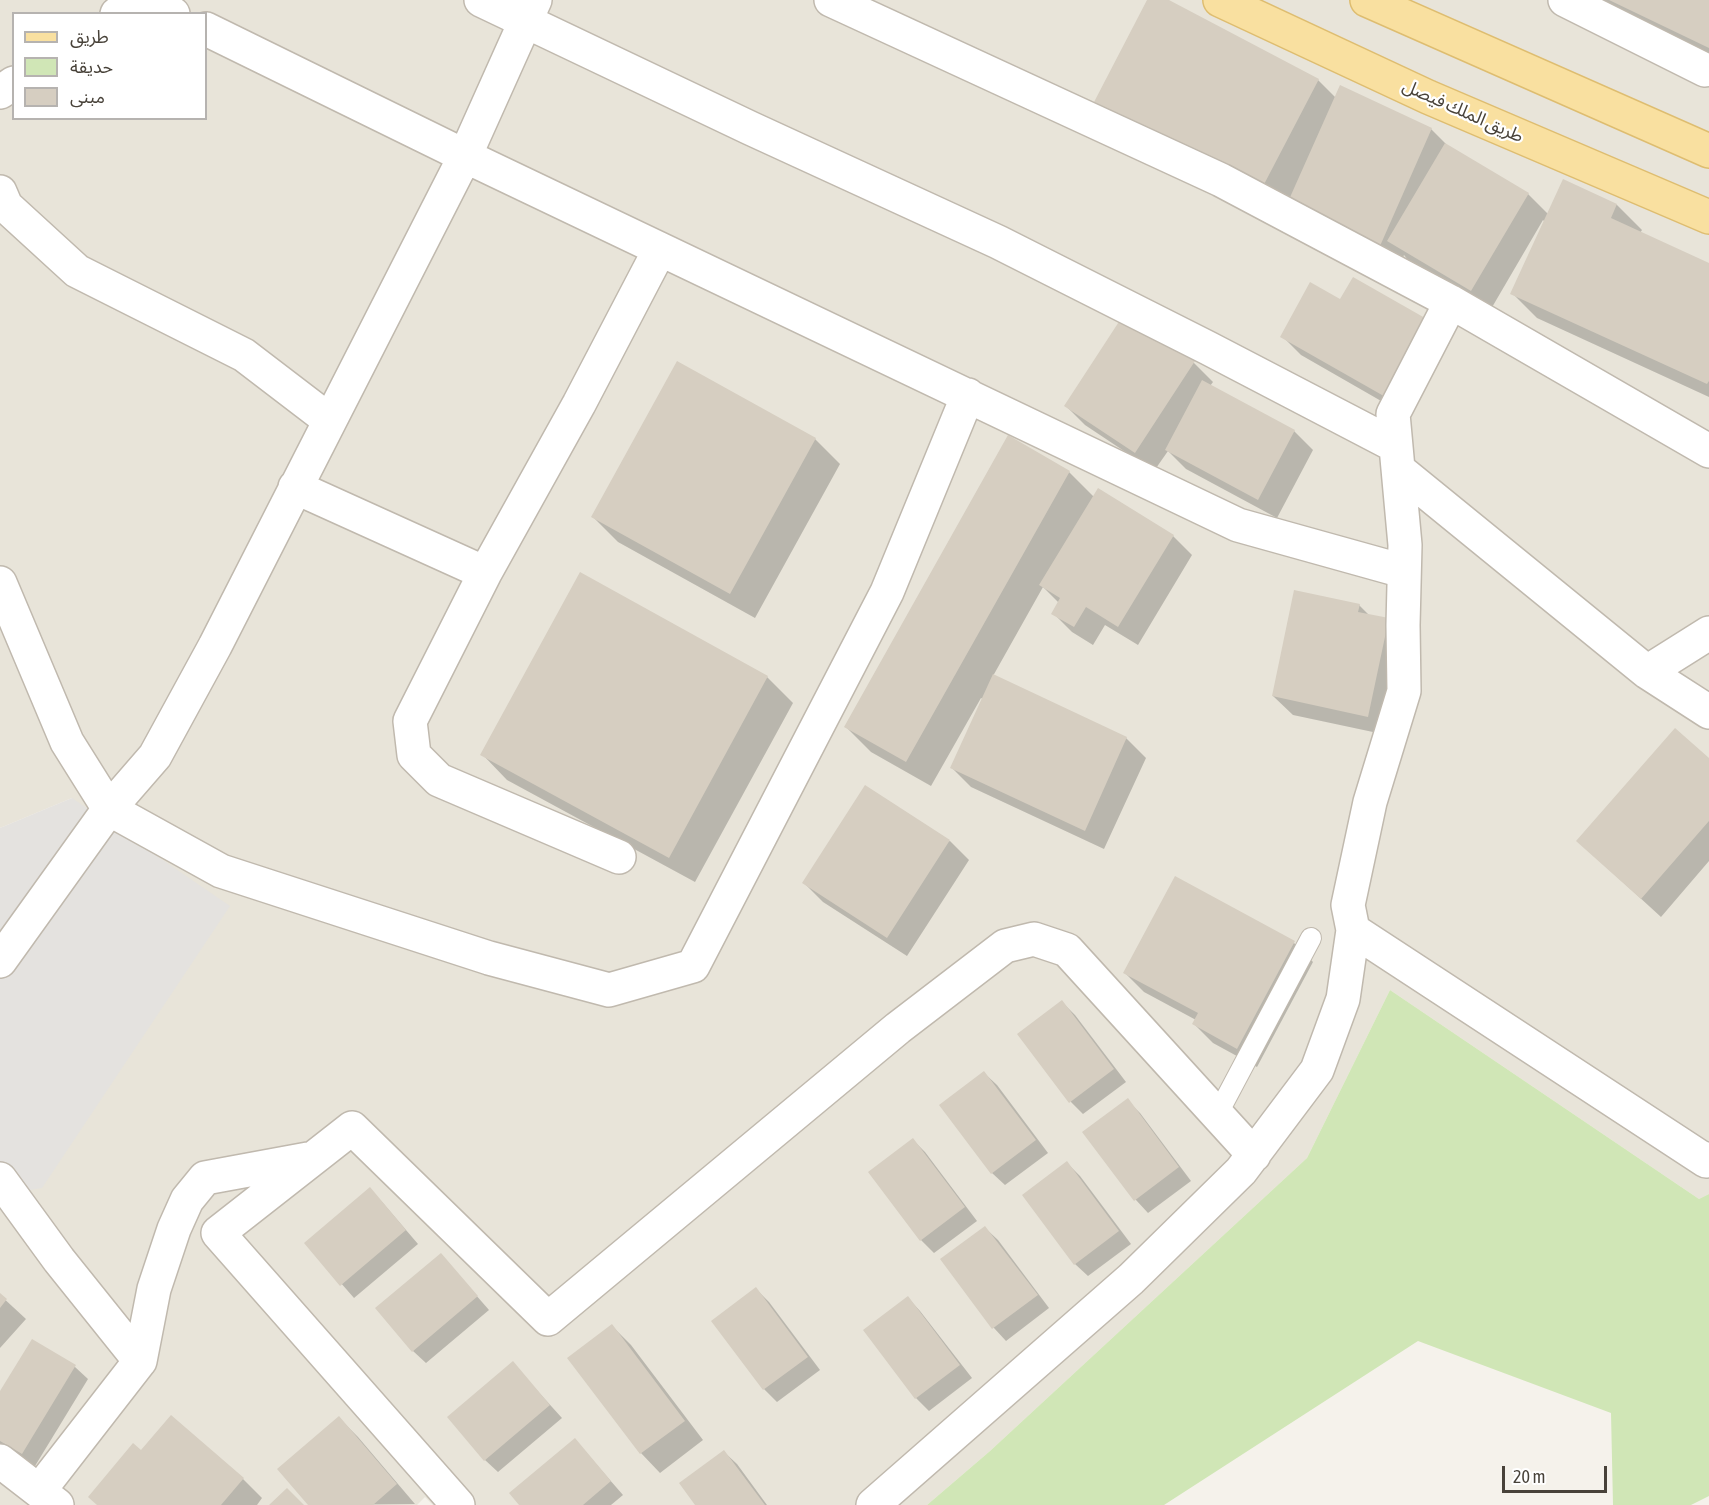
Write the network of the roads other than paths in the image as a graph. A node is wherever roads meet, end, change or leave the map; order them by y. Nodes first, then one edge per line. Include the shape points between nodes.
1 (137, 0) edge
2 (146, 0) edge
3 (481, 0) edge
4 (831, 0) edge
5 (1220, 0) edge
6 (1367, 0) edge
7 (1565, 0) edge
8 (1404, 10) edge
9 (530, 11) edge
10 (120, 12) edge
11 (169, 12) edge
12 (207, 29) edge
13 (1705, 70) dead end
14 (1709, 151) edge
15 (465, 156) junction
16 (0, 192) edge
17 (1709, 216) edge
18 (660, 249) junction
19 (1451, 302) junction
20 (968, 395) junction
21 (329, 420) junction
22 (1709, 451) edge
23 (1398, 458) junction
24 (295, 487) junction
25 (1403, 571) junction
26 (485, 573) junction
27 (0, 584) edge
28 (1709, 633) edge
29 (1647, 672) junction
30 (1709, 712) edge
31 (109, 809) junction
32 (619, 857) dead end
33 (1353, 930) junction
34 (1311, 938) dead end
35 (0, 961) edge
36 (1217, 1115) junction
37 (1254, 1155) junction
38 (314, 1158) junction
39 (1709, 1160) edge
40 (0, 1179) edge
41 (140, 1361) junction
42 (0, 1461) edge
43 (48, 1498) edge
44 (458, 1505) edge
45 (873, 1505) edge

1 - 10 street
2 - 11 street
3 - 9 street
4 - 19 street via 1221,180
5 - 17 main road, طريق الملك فيصل via 1428,96
6 - 8 main road
7 - 13 street
8 - 14 main road
9 - 15 street
9 - 23 street via 750,128 998,242 1208,348
12 - 15 street
15 - 18 street
15 - 21 street
16 - 21 street via 6,206 77,271 244,355
18 - 20 street
18 - 26 street
19 - 22 street
19 - 23 street via 1393,414
20 - 25 street via 1238,525
20 - 31 street via 887,592 693,966 609,990 500,961 221,871
21 - 24 street
23 - 25 street via 1405,545
23 - 29 street
24 - 26 street
24 - 31 street via 155,756
25 - 33 street via 1404,691 1370,802 1348,905
26 - 32 street via 410,721 414,755 439,780
27 - 31 street via 67,742
28 - 29 street
29 - 30 street
31 - 35 street
33 - 37 street via 1343,999 1317,1070
33 - 39 street
34 - 36 lane
36 - 37 street
36 - 38 street via 1067,950 1034,939 1005,946 898,1028 548,1319 352,1128
37 - 45 street via 1131,1279
38 - 41 street via 205,1178 187,1200 174,1229 154,1289
38 - 44 street via 218,1233
40 - 41 street via 58,1260
41 - 43 street
42 - 43 street

